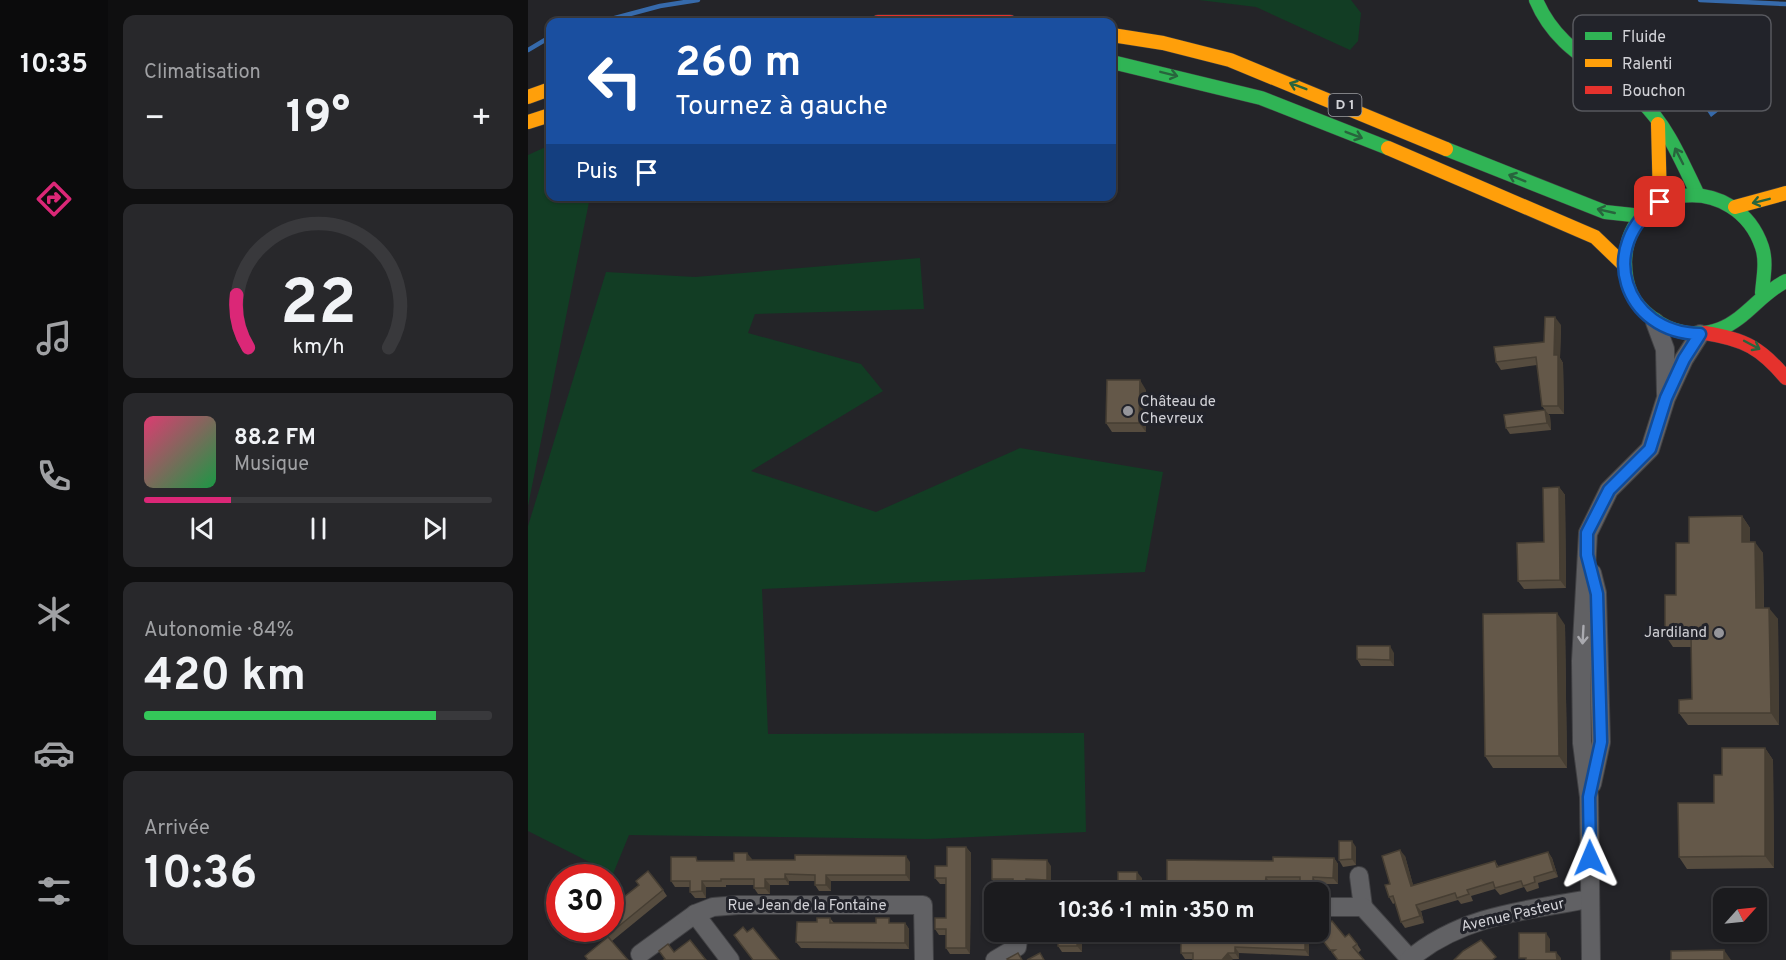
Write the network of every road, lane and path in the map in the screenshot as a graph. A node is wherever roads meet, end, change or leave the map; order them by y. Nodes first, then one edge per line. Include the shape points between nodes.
1 (1536, 1) edge
2 (1116, 36) edge
3 (1573, 53) edge
4 (1116, 63) edge
5 (546, 90) edge
6 (528, 97) edge
7 (1650, 111) edge
8 (546, 116) edge
9 (1658, 120) junction
10 (528, 122) edge
11 (1786, 192) edge
12 (1696, 193) junction
13 (1660, 202) junction
14 (1735, 207) junction
15 (1642, 216) junction
16 (1756, 230) junction
17 (1778, 246) dead end
18 (1623, 264) junction
19 (1786, 281) edge
20 (1762, 293) junction
21 (1655, 322) junction
22 (1703, 333) junction
23 (1786, 378) edge
24 (1666, 398) junction
25 (1359, 876) dead end
26 (1590, 899) junction
27 (1329, 907) edge
28 (1363, 907) junction
29 (695, 914) junction
30 (1018, 942) edge
31 (640, 954) dead end
32 (1409, 959) edge
33 (730, 960) edge
34 (924, 960) edge
35 (994, 960) edge
36 (1591, 960) edge

1 - 3 main road via 1539,11
15 -> 2 main road, D 1 via 1605,212 1571,200 1230,60
4 -> 18 main road, D 1 via 1261,98 1398,152 1595,237
5 - 6 main road
7 - 9 main road
8 - 10 main road
12 -> 9 main road
9 - 13 main road
11 -> 14 main road
12 - 13 main road
12 - 14 main road via 1717,197
13 - 15 main road
14 - 16 main road
15 - 18 main road via 1625,247
16 - 17 main road
16 - 20 main road via 1762,250
18 - 21 main road via 1627,287 1638,307
19 - 20 main road
20 - 22 main road via 1738,320
21 - 22 main road via 1677,332
21 - 24 street via 1665,349
22 -> 23 main road via 1737,337 1755,345
22 - 24 street via 1684,359
24 - 26 street via 1650,449 1609,490 1587,533 1587,555 1597,594 1601,742 1589,797
25 - 28 street
26 - 32 street, Avenue Pasteur via 1467,923 1432,940
26 - 36 street
27 - 28 street
28 - 32 street
29 - 31 street
29 - 33 street
29 - 34 street, Rue Jean de la Fontaine via 713,907 738,905 924,905
30 - 35 street via 1017,947

